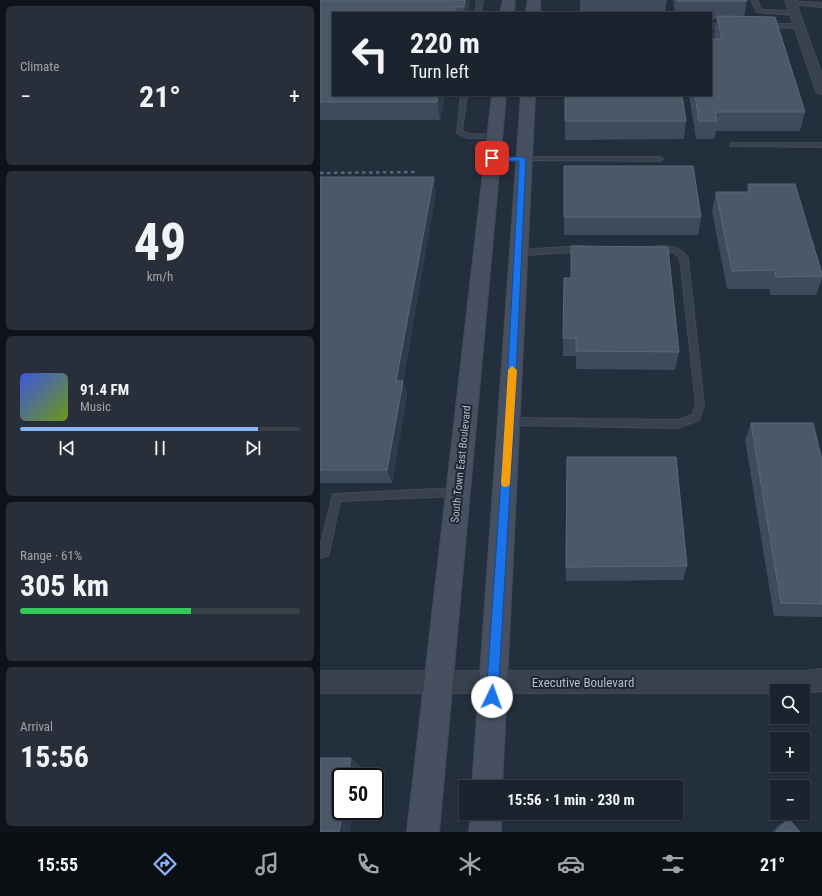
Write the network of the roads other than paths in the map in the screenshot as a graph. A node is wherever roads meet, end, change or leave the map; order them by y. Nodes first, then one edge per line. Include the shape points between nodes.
1 (480, 0) edge
2 (508, 0) edge
3 (534, 0) edge
4 (754, 0) edge
5 (822, 4) edge
6 (792, 5) edge
7 (478, 12) edge
8 (507, 12) edge
9 (533, 12) edge
10 (712, 26) edge
11 (733, 26) edge
12 (762, 26) edge
13 (799, 26) junction
14 (822, 91) edge
15 (464, 96) edge
16 (499, 96) edge
17 (528, 96) edge
18 (732, 145) dead end
19 (822, 145) edge
20 (493, 148) junction
21 (523, 159) junction
22 (660, 159) dead end
23 (590, 249) edge
24 (644, 249) edge
25 (519, 253) junction
26 (509, 422) junction
27 (458, 492) junction
28 (320, 553) edge
29 (822, 680) edge
30 (320, 682) edge
31 (493, 682) junction
32 (438, 683) junction
33 (487, 780) edge
34 (486, 820) edge
35 (423, 832) edge
36 (485, 832) edge

1 - 7 lane
2 - 8 main road
3 - 9 main road
4 - 6 lane via 759,11
5 - 6 lane
6 - 13 street
10 - 11 lane
12 - 13 lane
13 - 14 street
15 - 20 lane via 459,132
16 - 20 main road, South Town East Boulevard
17 - 21 main road
18 - 19 lane
20 - 21 main road
20 - 27 main road, South Town East Boulevard
21 - 22 lane
21 - 25 main road
23 - 25 lane
24 - 26 lane via 675,249 684,258 700,405 696,418 678,424
25 - 26 main road
26 - 31 main road
27 - 28 lane via 336,497 324,553
27 - 32 main road, South Town East Boulevard
29 - 31 street, Executive Boulevard
30 - 32 street, Executive Boulevard
31 - 32 street, Executive Boulevard
31 - 33 main road
32 - 35 main road, South Town East Boulevard
34 - 36 main road

